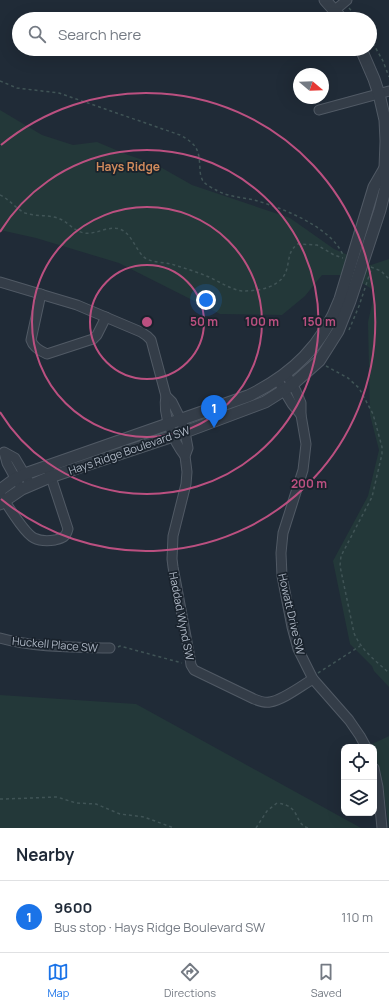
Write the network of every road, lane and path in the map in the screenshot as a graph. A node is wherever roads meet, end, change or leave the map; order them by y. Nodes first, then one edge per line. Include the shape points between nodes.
1 (325, 0) edge
2 (346, 1) edge
3 (336, 12) edge
4 (340, 12) edge
5 (353, 12) edge
6 (377, 51) edge
7 (364, 56) edge
8 (389, 77) edge
9 (0, 81) edge
10 (384, 92) edge
11 (319, 110) dead end
12 (385, 168) junction
13 (0, 195) edge
14 (362, 264) junction
15 (389, 279) edge
16 (0, 282) edge
17 (41, 294) junction
18 (106, 317) junction
19 (325, 365) dead end
20 (281, 377) junction
21 (288, 388) junction
22 (166, 396) junction
23 (181, 420) junction
24 (169, 424) junction
25 (185, 432) junction
26 (174, 435) junction
27 (2, 450) edge
28 (185, 456) junction
29 (49, 472) junction
30 (20, 477) junction
31 (26, 487) junction
32 (0, 490) edge
33 (2, 499) edge
34 (0, 638) edge
35 (360, 646) junction
36 (110, 648) joint
37 (191, 665) junction
38 (389, 673) edge
39 (312, 678) junction
40 (364, 744) edge
41 (376, 780) edge
42 (0, 798) edge
43 (174, 828) edge
44 (256, 828) edge
45 (308, 828) edge
46 (382, 828) edge

1 - 3 street
2 - 4 street
2 - 5 path
6 - 8 path
7 - 10 street, Hays Ridge Boulevard SW
9 - 13 path via 21,89 59,94 180,135 191,142 198,152 204,182 224,194 255,200 319,228 336,244 345,258 317,245 298,244 292,250 283,278 264,289 243,291 169,264 150,261 144,257 124,230 117,228 92,233 80,232 59,218 23,212
10 - 11 street
10 - 12 street, Hays Ridge Boulevard SW
12 - 14 street, Hays Ridge Boulevard SW via 386,186
12 - 20 street, Hays Ridge Boulevard SW via 374,187 333,316 314,346 296,366
14 - 15 path via 381,271
14 - 21 street, Hays Ridge Boulevard SW via 338,331 319,361
16 - 17 street
17 - 18 street
17 - 18 street via 31,340 36,348 47,354 93,339
18 - 22 street via 141,332 151,340
19 - 35 path via 348,378 359,388 373,414 382,447 372,497 341,556 340,566 354,633
20 - 21 street, Howatt Drive SW
20 - 23 street, Hays Ridge Boulevard SW via 248,396
21 - 25 street, Hays Ridge Boulevard SW via 253,408
21 - 39 street, Howatt Drive SW via 301,415 306,444 301,481 283,534 281,565 295,638
22 - 23 street, Haddad Wynd SW
22 - 24 street, Haddad Wynd SW via 164,405
23 - 24 street, Hays Ridge Boulevard SW
23 - 25 street, Haddad Wynd SW
24 - 26 street, Haddad Wynd SW
24 - 29 street, Hays Ridge Boulevard SW
25 - 26 street, Hays Ridge Boulevard SW
25 - 28 street, Haddad Wynd SW via 188,448
26 - 28 street, Haddad Wynd SW
26 - 29 street, Hays Ridge Boulevard SW
27 - 30 street via 15,458
28 - 37 street, Haddad Wynd SW via 186,484 173,536 173,568
29 - 30 street, Hays Ridge Boulevard SW
29 - 31 street, Hays Ridge Boulevard SW
29 - 33 street, Hays Ridge Boulevard SW via 68,529 63,539 34,538 27,533
30 - 31 street
30 - 32 street, Hays Ridge Boulevard SW
31 - 33 street, Hays Ridge Boulevard SW
34 - 36 street, Huckell Place SW via 48,646
35 - 38 path
35 - 39 path
36 - 37 path via 120,646
37 - 39 street, Haddad Wynd SW via 200,674 264,702 278,699
39 - 40 street, Howatt Drive SW via 349,720
41 - 46 street
42 - 43 path via 4,800 57,797 76,803 96,804 120,814 144,817
44 - 45 path via 267,811 277,803 293,809 299,822

